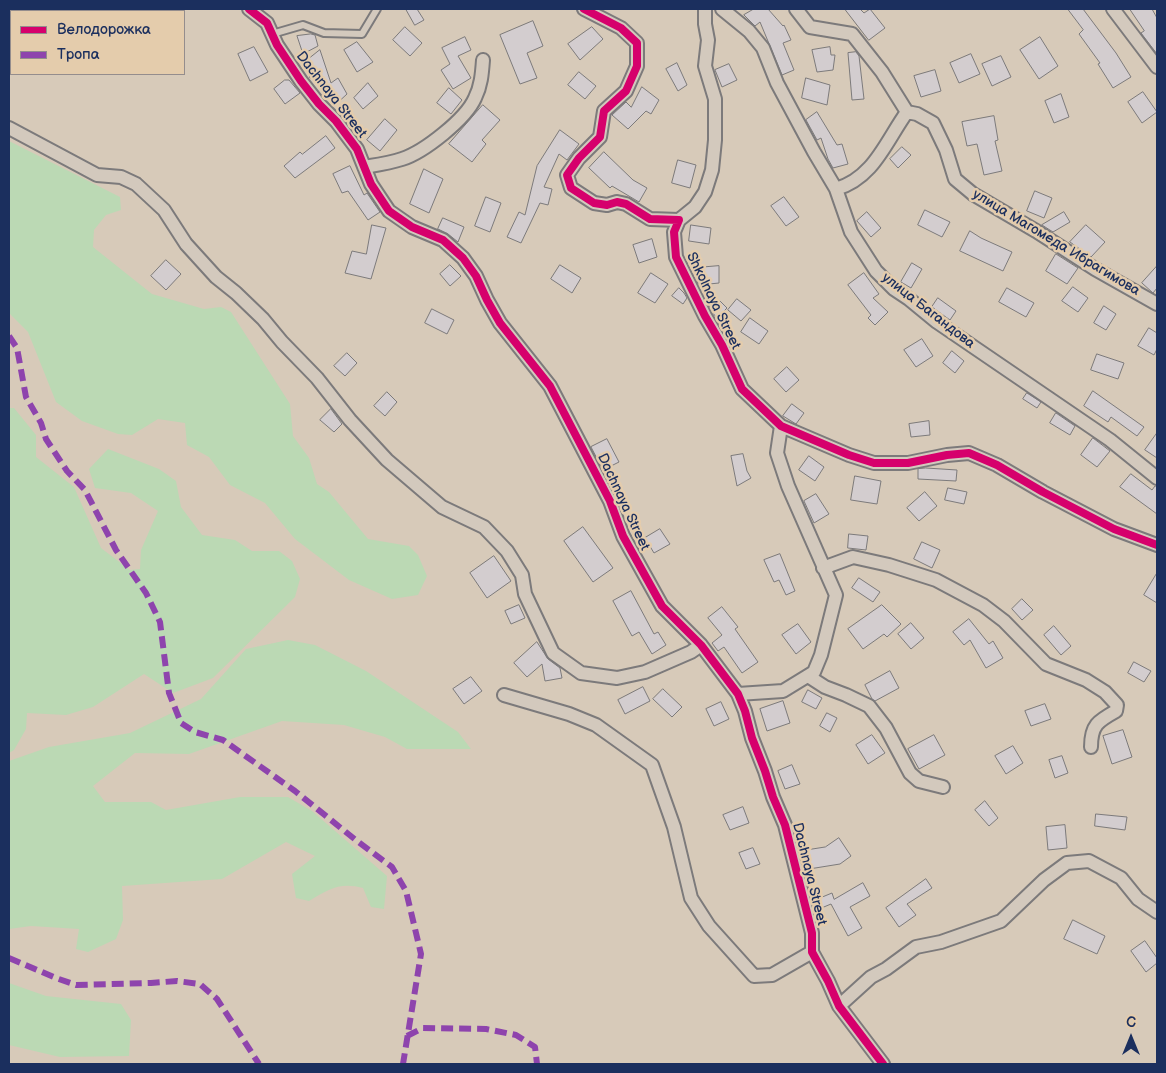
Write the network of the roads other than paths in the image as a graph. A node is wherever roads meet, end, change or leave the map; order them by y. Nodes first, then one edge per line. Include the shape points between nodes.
1 (249, 9) edge
2 (376, 9) edge
3 (584, 9) edge
4 (705, 9) edge
5 (722, 9) edge
6 (796, 9) edge
7 (1113, 9) edge
8 (272, 34) junction
9 (484, 60) dead end
10 (1157, 67) edge
11 (907, 112) junction
12 (9, 128) edge
13 (364, 167) junction
14 (836, 189) junction
15 (679, 220) junction
16 (1157, 304) edge
17 (782, 426) junction
18 (1157, 478) edge
19 (1157, 545) edge
20 (823, 568) junction
21 (701, 645) junction
22 (808, 676) junction
23 (738, 694) junction
24 (504, 695) dead end
25 (1090, 747) dead end
26 (943, 788) dead end
27 (1157, 912) edge
28 (812, 952) junction
29 (839, 1006) junction
30 (883, 1064) edge

1 - 8 street, Dachnaya Street via 267,23
2 - 8 lane via 362,34 324,33 303,25
3 - 15 street via 621,28 637,43 637,66 626,92 604,110 600,136 567,175 571,188 594,203 607,205 617,202 650,219
4 - 15 street via 708,40 705,66 715,99 712,170 705,192 695,208
5 - 14 street, улица Багандова via 749,31 763,48 777,83
6 - 11 street via 810,27 852,34 882,72
7 - 10 street
8 - 13 street, Dachnaya Street via 301,81 357,149
9 - 13 street via 474,100 445,134 401,160
11 - 14 street via 875,163 849,185
11 - 16 street, улица Магомеда Ибрагимова via 933,123 955,179 973,194
12 - 21 street via 97,175 121,177 136,184 164,210 186,244 317,378 387,460 442,507 484,527 507,551 522,575 525,594 553,653 581,673 617,678 645,672
13 - 21 street, Dachnaya Street via 389,211 412,227 443,240 463,258 476,276 500,323 550,386 610,501 623,536 662,606
14 - 18 street, улица Багандова via 851,232 876,271 894,289 1054,404 1110,440
15 - 17 street, Shkolnaya Street via 674,232 676,257 705,316 742,389
17 - 19 street, Shkolnaya Street via 874,463 908,463 947,454 969,453 1114,529
17 - 20 street via 777,453
20 - 22 street via 836,595 821,654 814,672
20 - 25 street via 853,556 936,580 983,605 1004,621 1046,664 1086,680 1106,692 1117,705 1116,711 1098,721
21 - 23 street, Dachnaya Street
22 - 23 street via 783,691
22 - 26 street via 869,706 886,728 910,773 919,781
23 - 28 street, Dachnaya Street via 785,825 812,933
24 - 28 street via 596,725 652,765 674,827 691,898 709,926 754,976 772,975
27 - 29 street via 1138,899 1121,878 1089,861 1067,863 1001,921 941,942 916,947 871,977
28 - 29 street, Dachnaya Street
29 - 30 street, Dachnaya Street

